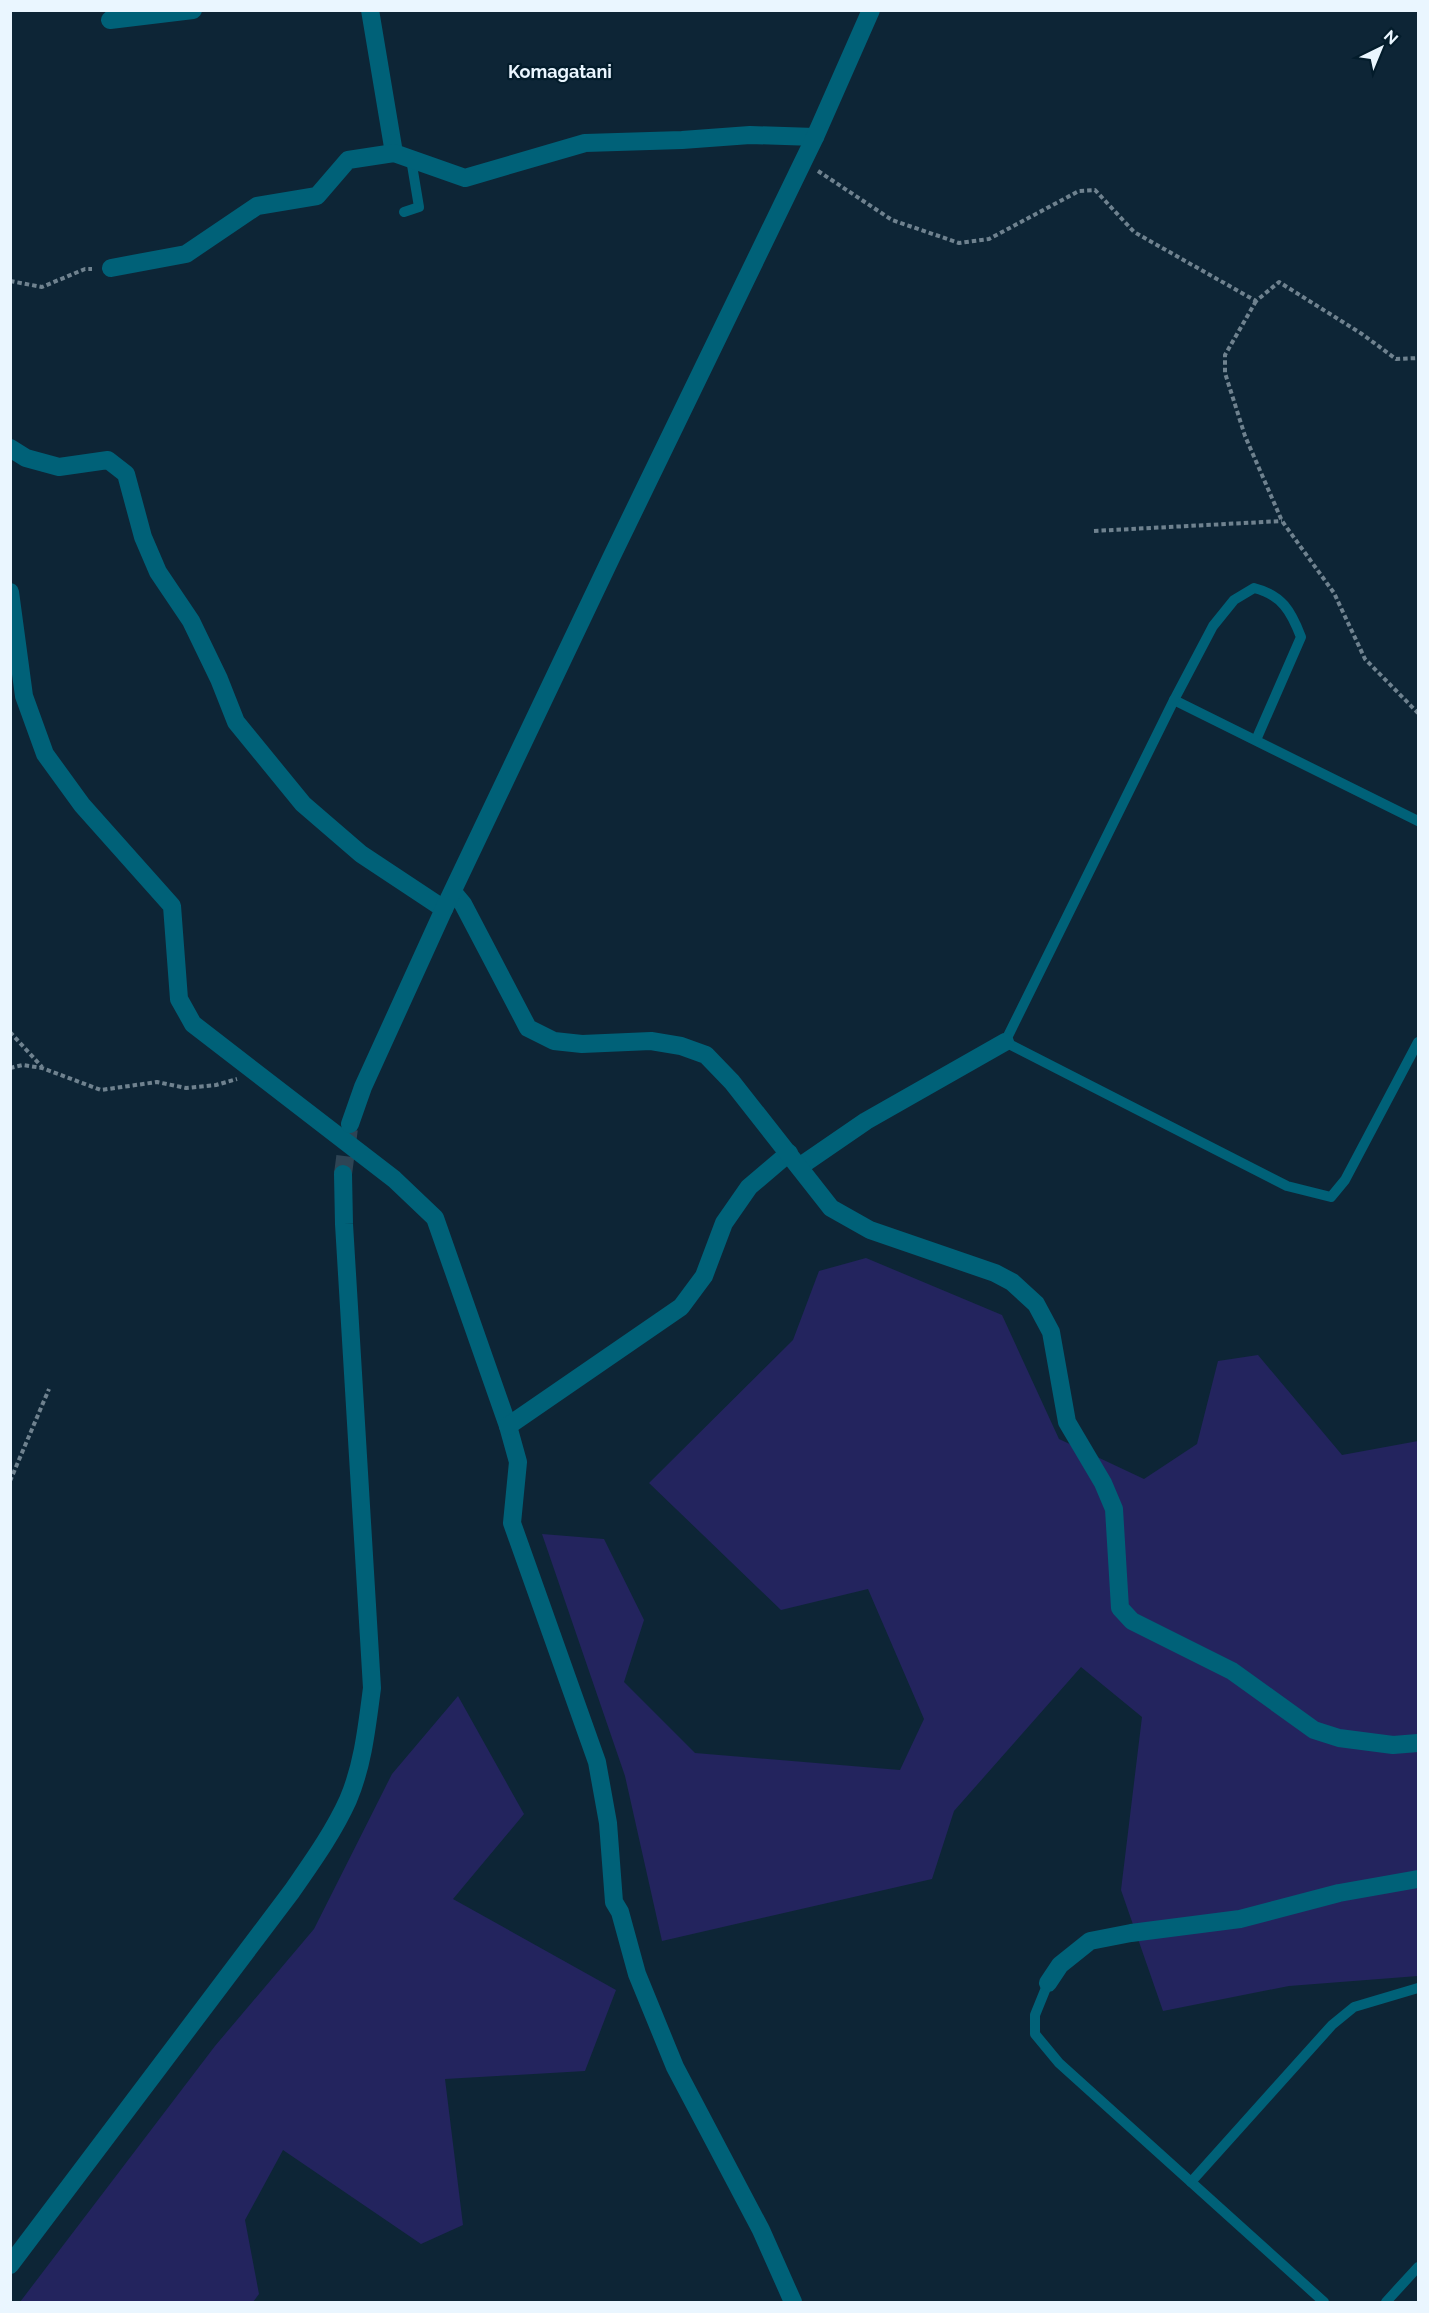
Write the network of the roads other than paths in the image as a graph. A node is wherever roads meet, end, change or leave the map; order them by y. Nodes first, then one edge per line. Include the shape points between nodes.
1 (193, 10) edge
2 (370, 10) edge
3 (871, 10) edge
4 (110, 20) dead end
5 (815, 137) junction
6 (394, 153) junction
7 (411, 159) junction
8 (404, 213) dead end
9 (111, 268) road end
10 (10, 448) edge
11 (10, 592) edge
12 (1174, 700) junction
13 (1256, 740) junction
14 (1419, 821) edge
15 (453, 892) junction
16 (444, 909) junction
17 (1005, 1042) junction
18 (1419, 1042) edge
19 (350, 1124) tunnel mouth
20 (794, 1160) junction
21 (343, 1174) tunnel mouth
22 (508, 1426) junction
23 (1419, 1743) edge
24 (1419, 1879) edge
25 (1048, 1983) joint
26 (1419, 1988) edge
27 (1191, 2182) junction
28 (10, 2265) edge
29 (1419, 2267) edge
30 (793, 2302) edge
31 (1324, 2302) edge
32 (1386, 2302) edge

1 - 4 street
2 - 6 street
3 - 5 street
5 - 7 street via 750,135 585,143 465,178
5 - 15 street
6 - 7 street
6 - 9 street via 348,160 316,196 257,206 186,254
7 - 8 lane via 419,207
10 - 16 street via 26,458 59,466 108,460 126,474 143,537 158,572 190,621 236,722 303,804 361,855
11 - 22 street via 24,696 45,754 82,806 172,906 179,999 193,1024 394,1179 435,1218
12 - 13 lane
12 - 13 lane via 1213,626 1234,600 1254,588 1269,592 1291,612 1301,637
12 - 17 lane
13 - 14 lane
15 - 16 street
15 - 20 street via 464,904 528,1028 554,1041 651,1041 706,1055
16 - 19 street
17 - 18 lane via 1287,1186 1331,1197 1345,1179
17 - 20 street
20 - 22 street via 749,1187 724,1223 704,1276 681,1307
20 - 23 street via 831,1208 849,1220 995,1273 1012,1282 1036,1304 1052,1332 1067,1422 1114,1509 1120,1608 1132,1621 1232,1671 1314,1730 1339,1738 1393,1745
21 - 28 street via 372,1688 361,1759 348,1799 326,1842
22 - 30 street via 518,1462 512,1523 597,1762 608,1823 614,1902 637,1974 675,2067 761,2230
24 - 25 street via 1339,1893 1240,1919 1090,1941 1060,1965
25 - 27 lane via 1035,2015 1035,2034 1059,2063
26 - 27 lane via 1354,2007 1332,2025
27 - 31 lane
29 - 32 lane

